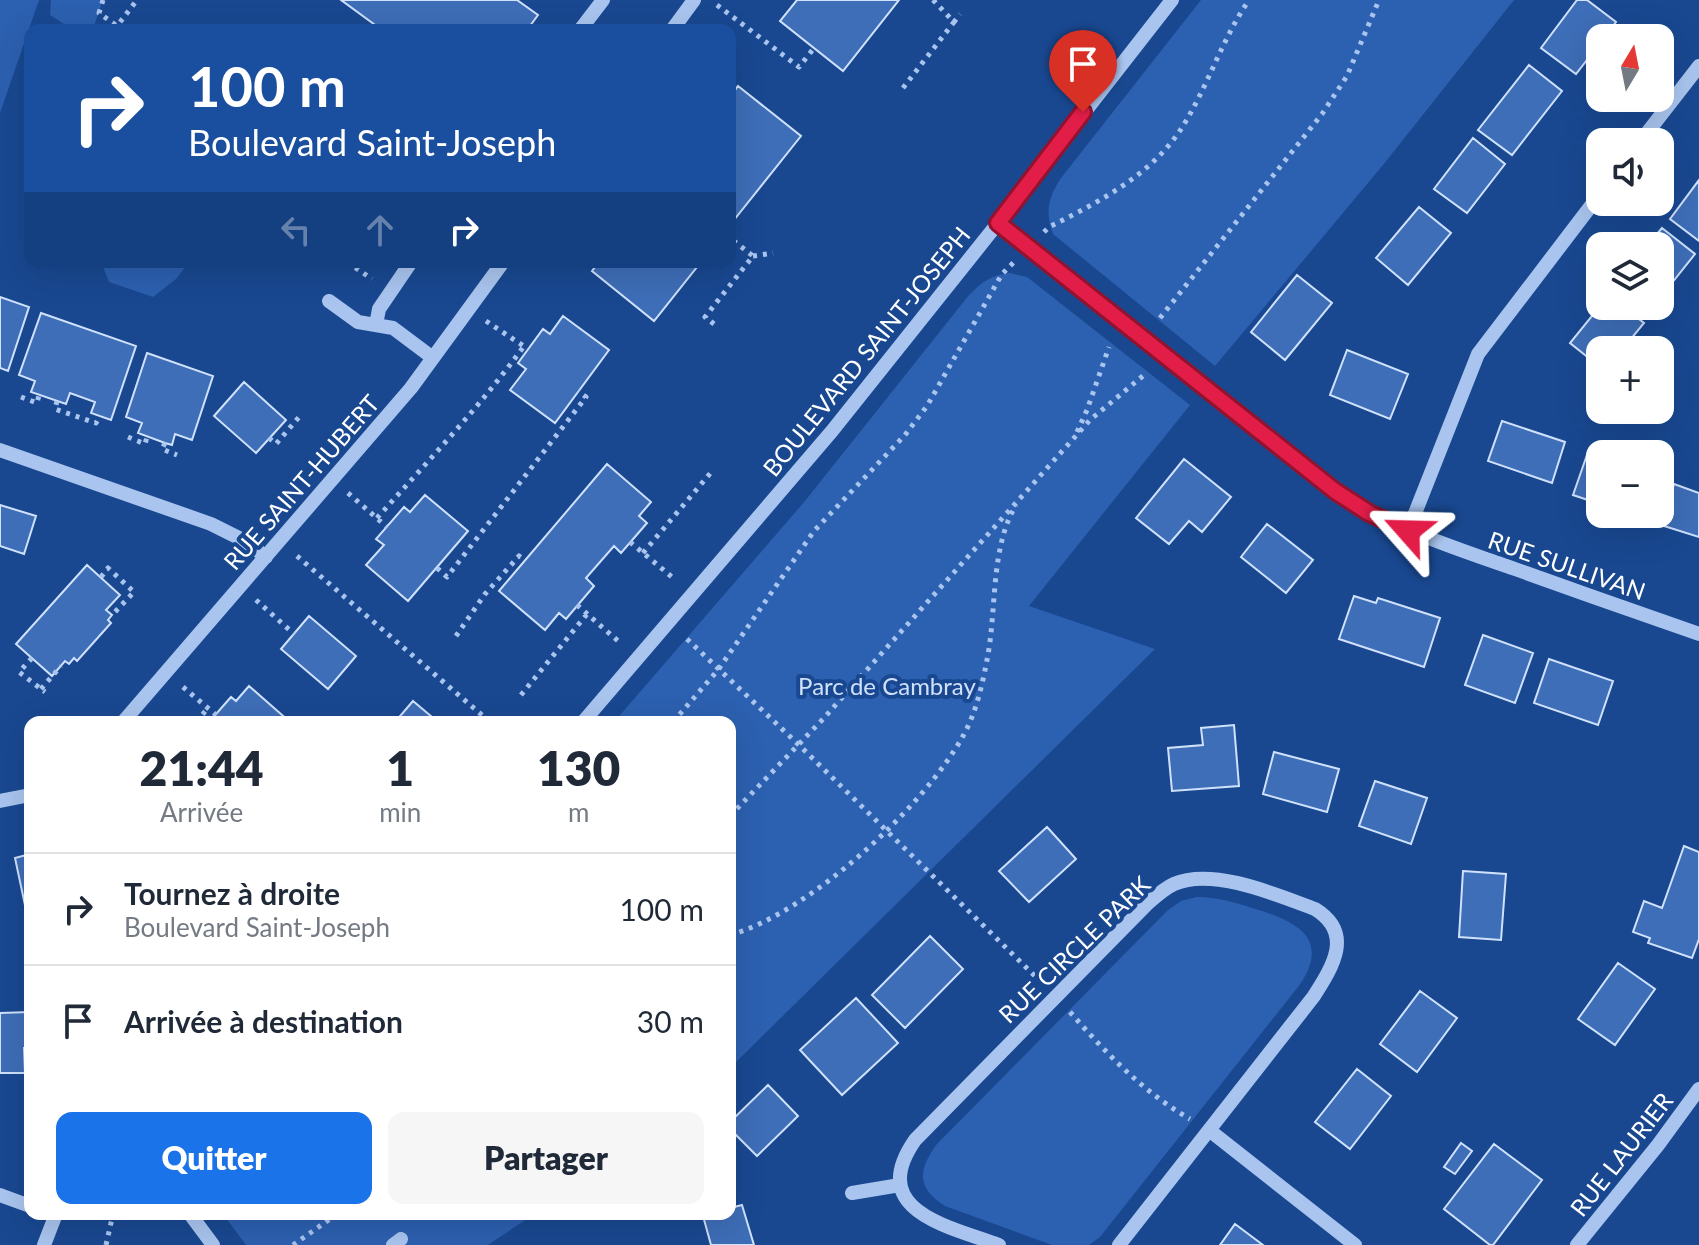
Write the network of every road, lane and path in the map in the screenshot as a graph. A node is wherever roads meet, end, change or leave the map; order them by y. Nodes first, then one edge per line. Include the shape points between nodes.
1 (103, 0) edge
2 (137, 0) edge
3 (603, 0) edge
4 (694, 0) edge
5 (711, 0) edge
6 (933, 0) edge
7 (1172, 0) edge
8 (1249, 0) edge
9 (1379, 0) edge
10 (960, 14) dead end
11 (954, 22) junction
12 (111, 24) edge
13 (119, 24) edge
14 (585, 24) edge
15 (676, 24) edge
16 (814, 48) dead end
17 (1699, 66) edge
18 (903, 88) dead end
19 (1651, 128) edge
20 (1586, 212) edge
21 (998, 223) junction
22 (1049, 227) dead end
23 (736, 243) edge
24 (773, 253) dead end
25 (753, 256) junction
26 (355, 268) edge
27 (407, 268) edge
28 (499, 268) edge
29 (378, 271) dead end
30 (1002, 274) dead end
31 (329, 301) dead end
32 (1160, 318) dead end
33 (714, 324) dead end
34 (376, 325) junction
35 (524, 346) dead end
36 (1109, 347) dead end
37 (433, 358) junction
38 (1144, 375) dead end
39 (578, 391) dead end
40 (39, 395) dead end
41 (21, 397) dead end
42 (57, 401) dead end
43 (100, 416) dead end
44 (299, 417) dead end
45 (128, 437) dead end
46 (147, 437) dead end
47 (269, 438) dead end
48 (1073, 438) junction
49 (165, 443) dead end
50 (0, 450) edge
51 (177, 455) dead end
52 (713, 470) dead end
53 (333, 481) junction
54 (1025, 491) junction
55 (377, 518) junction
56 (387, 527) dead end
57 (1408, 531) junction
58 (630, 542) dead end
59 (643, 553) junction
60 (297, 556) dead end
61 (266, 557) junction
62 (525, 561) dead end
63 (437, 568) dead end
64 (101, 577) dead end
65 (672, 577) dead end
66 (240, 586) junction
67 (577, 605) dead end
68 (587, 614) junction
69 (112, 615) dead end
70 (294, 634) dead end
71 (1699, 634) edge
72 (456, 636) dead end
73 (687, 639) dead end
74 (618, 641) dead end
75 (32, 658) dead end
76 (61, 666) dead end
77 (718, 670) junction
78 (165, 672) junction
79 (521, 695) dead end
80 (208, 708) junction
81 (216, 715) dead end
82 (128, 716) edge
83 (201, 716) edge
84 (483, 716) edge
85 (588, 716) edge
86 (678, 716) edge
87 (799, 745) junction
88 (24, 796) edge
89 (0, 801) edge
90 (736, 810) edge
91 (886, 829) junction
92 (736, 933) edge
93 (1042, 983) dead end
94 (1056, 996) junction
95 (1699, 1089) edge
96 (1209, 1130) junction
97 (900, 1185) junction
98 (852, 1193) dead end
99 (0, 1195) edge
100 (24, 1204) edge
101 (52, 1220) edge
102 (111, 1220) edge
103 (194, 1220) edge
104 (328, 1220) edge
105 (44, 1245) edge
106 (106, 1245) edge
107 (213, 1245) edge
108 (293, 1245) edge
109 (999, 1245) edge
110 (1119, 1245) edge
111 (1355, 1245) edge
112 (1579, 1245) edge

1 - 12 path via 99,13
2 - 13 path
3 - 14 street
4 - 15 street
5 - 16 path via 799,67
6 - 11 path
7 - 21 street, BOULEVARD SAINT-JOSEPH
8 - 22 path via 1194,106 1161,154 1109,196
9 - 32 path via 1339,89
10 - 11 path
11 - 18 path
17 - 19 street
20 - 57 street via 1478,354
21 - 57 street, RUE SULLIVAN via 1335,491
21 - 85 street, BOULEVARD SAINT-JOSEPH via 832,431
23 - 25 path
24 - 25 path
25 - 33 path via 705,317
26 - 29 path via 371,279
27 - 34 street via 379,309
28 - 37 street, RUE SAINT-HUBERT
30 - 77 path via 927,406 814,531
31 - 34 street via 358,322
34 - 37 street via 393,328
35 - 55 path via 470,416
36 - 48 path
37 - 53 street, RUE SAINT-HUBERT
38 - 48 path
39 - 63 path via 586,397 483,533 447,577
40 - 41 path via 37,403
42 - 43 path via 55,409 96,423
44 - 47 path via 276,444
45 - 46 path via 145,444
48 - 54 path
49 - 51 path via 162,449
50 - 61 street via 211,524
52 - 59 path
53 - 55 path
53 - 61 street, RUE SAINT-HUBERT
54 - 87 path
54 - 91 path via 1004,531 988,658 965,732 938,774
55 - 56 path
57 - 71 street, RUE SULLIVAN
58 - 59 path
59 - 65 path
60 - 84 path
61 - 66 street, RUE SAINT-HUBERT
62 - 72 path via 519,556
64 - 69 path via 108,568 134,592
66 - 70 path
66 - 78 street, RUE SAINT-HUBERT
67 - 68 path
68 - 74 path
68 - 79 path
73 - 77 path
75 - 76 path via 19,672 43,691
77 - 86 path
77 - 87 path
78 - 80 path
78 - 82 street, RUE SAINT-HUBERT
80 - 81 path
80 - 83 path
87 - 90 path
87 - 91 path
88 - 89 street
91 - 92 path via 808,897
91 - 93 path
94 - 96 path via 1134,1079
94 - 96 street, RUE CIRCLE PARK via 1173,884 1202,878 1231,882 1325,915 1337,935 1326,978
94 - 97 street, RUE CIRCLE PARK via 915,1140 902,1163
95 - 112 street, RUE LAURIER
96 - 110 street, RUE CIRCLE PARK
96 - 111 street
97 - 98 street
97 - 109 street via 902,1195 921,1214
99 - 100 street
101 - 105 street
102 - 106 path
103 - 107 street
104 - 108 path

